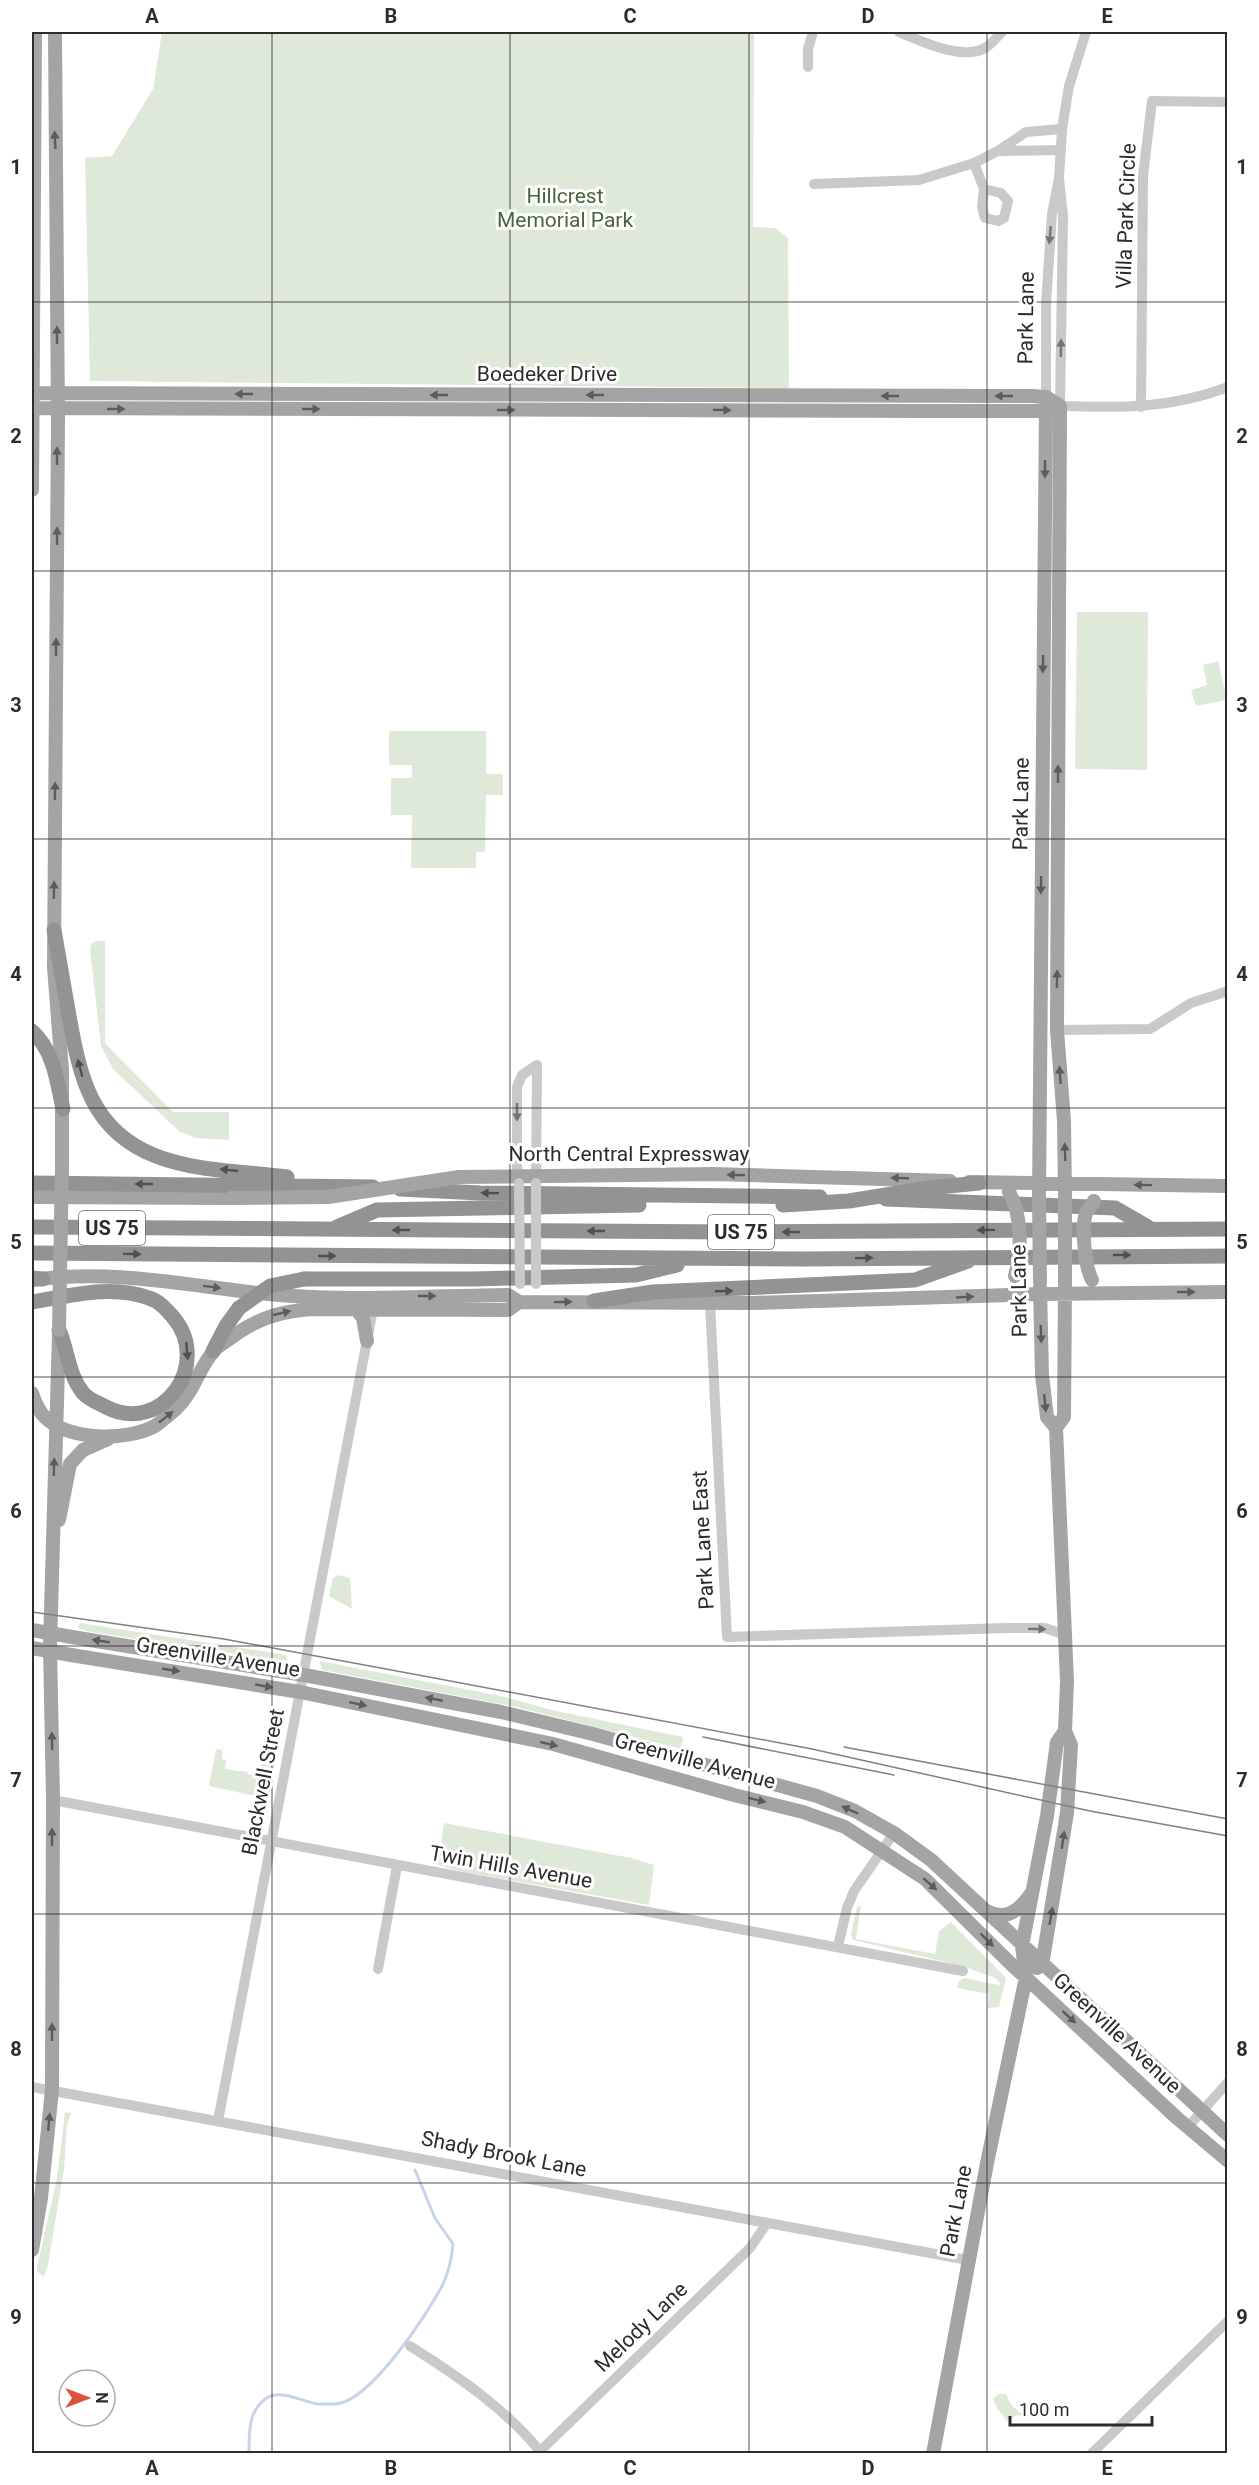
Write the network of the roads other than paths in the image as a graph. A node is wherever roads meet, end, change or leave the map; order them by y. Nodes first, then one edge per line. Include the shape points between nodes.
1 (35, 32) edge
2 (55, 32) edge
3 (813, 32) edge
4 (899, 32) edge
5 (1002, 32) edge
6 (1086, 32) edge
7 (808, 67) dead end
8 (1227, 102) edge
9 (1062, 129) junction
10 (1030, 131) junction
11 (1061, 150) junction
12 (998, 151) junction
13 (1030, 151) junction
14 (974, 163) junction
15 (1059, 178) junction
16 (814, 184) dead end
17 (984, 189) dead end
18 (1048, 258) junction
19 (1062, 284) junction
20 (1227, 387) edge
21 (32, 393) edge
22 (58, 393) junction
23 (560, 395) junction
24 (694, 395) junction
25 (926, 396) junction
26 (1046, 404) junction
27 (1060, 406) junction
28 (1141, 407) junction
29 (32, 408) edge
30 (57, 408) junction
31 (560, 410) junction
32 (694, 410) junction
33 (926, 411) junction
34 (32, 490) edge
35 (1044, 569) junction
36 (1059, 569) junction
37 (1058, 832) junction
38 (1042, 833) junction
39 (54, 930) junction
40 (1040, 977) junction
41 (1227, 991) edge
42 (1057, 1030) junction
43 (32, 1031) edge
44 (63, 1109) junction
45 (518, 1179) junction
46 (536, 1179) junction
47 (1039, 1182) junction
48 (1065, 1182) junction
49 (979, 1183) junction
50 (32, 1184) edge
51 (1113, 1184) junction
52 (349, 1186) junction
53 (1227, 1186) edge
54 (1005, 1187) junction
55 (32, 1197) edge
56 (32, 1227) edge
57 (1149, 1228) junction
58 (332, 1229) junction
59 (1227, 1229) edge
60 (32, 1253) edge
61 (1227, 1256) edge
62 (979, 1257) junction
63 (700, 1259) junction
64 (35, 1279) edge
65 (1040, 1288) junction
66 (1065, 1289) junction
67 (1227, 1292) edge
68 (1107, 1293) junction
69 (999, 1295) junction
70 (594, 1301) junction
71 (32, 1302) edge
72 (526, 1302) junction
73 (710, 1303) junction
74 (356, 1309) junction
75 (373, 1309) junction
76 (59, 1330) junction
77 (368, 1341) junction
78 (213, 1351) junction
79 (32, 1393) edge
80 (55, 1424) junction
81 (1056, 1428) junction
82 (112, 1436) junction
83 (53, 1547) junction
84 (32, 1630) edge
85 (1065, 1635) junction
86 (32, 1648) edge
87 (303, 1675) junction
88 (300, 1692) junction
89 (501, 1712) junction
90 (434, 1720) junction
91 (1065, 1731) junction
92 (593, 1734) junction
93 (588, 1754) junction
94 (740, 1775) junction
95 (734, 1795) junction
96 (53, 1800) junction
97 (894, 1833) junction
98 (272, 1841) junction
99 (882, 1849) junction
100 (397, 1866) junction
101 (1033, 1891) junction
102 (979, 1906) junction
103 (1022, 1946) junction
104 (838, 1947) junction
105 (1042, 1965) junction
106 (378, 1969) dead end
107 (963, 1971) dead end
108 (1026, 1977) junction
109 (1227, 2082) edge
110 (32, 2087) edge
111 (52, 2090) junction
112 (1202, 2112) junction
113 (218, 2121) junction
114 (1188, 2127) junction
115 (1227, 2135) edge
116 (1227, 2161) edge
117 (767, 2223) junction
118 (32, 2250) edge
119 (968, 2260) junction
120 (1227, 2321) edge
121 (410, 2346) dead end
122 (540, 2453) edge
123 (933, 2454) edge
124 (1091, 2454) edge

1 - 21 main road
22 -> 2 main road
3 - 7 street
4 - 5 street via 953,51 984,48
6 - 9 street, Park Lane via 1069,86
8 - 28 street, Villa Park Circle via 1152,101 1143,176
9 - 10 street
9 - 11 street, Park Lane
10 - 12 street
10 - 13 street
11 - 13 street
11 - 15 street, Park Lane
12 - 13 street
12 - 14 street
14 - 16 street via 919,180
14 - 17 street
15 -> 18 street, Park Lane
15 - 19 street, Park Lane
18 - 19 street via 1055,266 1055,279
18 - 26 street, Park Lane
27 -> 19 street, Park Lane
20 - 28 street via 1181,402
21 - 22 main road, Boedeker Drive
21 - 29 main road
23 -> 22 main road, Boedeker Drive
22 - 30 main road
24 -> 23 main road, Boedeker Drive
23 - 31 main road
25 -> 24 main road, Boedeker Drive
24 - 32 main road
26 -> 25 main road, Boedeker Drive
25 - 33 main road
26 - 27 main road
26 - 33 main road, Boedeker Drive
26 -> 35 main road, Park Lane
27 - 28 street
27 - 36 main road, Park Lane
29 - 30 main road, Boedeker Drive
29 - 34 main road
30 -> 31 main road, Boedeker Drive
39 -> 30 main road
31 - 32 main road, Boedeker Drive
32 -> 33 main road, Boedeker Drive
35 - 36 main road
35 -> 38 main road, Park Lane
37 -> 36 main road, Park Lane
37 - 38 main road
42 -> 37 main road, Park Lane
38 -> 40 main road, Park Lane
39 - 44 main road
52 -> 39 highway via 189,1166 155,1156 123,1137 96,1106 79,1069
40 - 42 main road via 1047,998 1047,1018
40 - 47 main road, Park Lane
41 - 42 street via 1191,1003 1150,1029
48 -> 42 main road, Park Lane
43 - 44 highway via 53,1062
44 - 76 main road, bridge
45 - 46 main road, North Central Expressway
46 -> 45 street via 537,1065 522,1076 517,1087
45 - 55 main road, North Central Expressway, bridge via 459,1177 328,1197
45 - 72 street, bridge via 520,1284
49 -> 46 main road, North Central Expressway via 714,1174
46 - 72 street, bridge via 536,1284
47 - 48 main road, North Central Expressway
47 - 54 main road, North Central Expressway
47 - 65 main road, Park Lane, bridge
48 - 51 main road, North Central Expressway
48 - 66 main road, Park Lane, bridge
49 - 54 main road, North Central Expressway
49 - 58 highway, bridge via 849,1201 783,1205 377,1210
52 -> 50 highway
53 -> 51 main road, North Central Expressway
51 - 68 main road, bridge via 1094,1201 1085,1220 1086,1263 1092,1280
57 -> 52 highway via 1115,1208 785,1196 480,1193
54 - 69 main road, bridge via 1017,1208 1018,1265 1011,1284
56 - 58 highway, US 75
57 -> 58 highway, US 75 via 801,1232
57 - 59 highway, US 75
60 -> 63 highway, US 75
62 -> 61 highway, US 75
63 -> 62 highway, US 75
70 -> 62 highway via 653,1292 915,1281
63 - 78 highway, bridge via 636,1275 286,1281 263,1290 239,1308
64 -> 72 main road via 146,1278 279,1295 508,1295
65 - 66 main road
65 - 69 main road
65 -> 81 main road, Park Lane via 1042,1375 1047,1417
66 - 68 main road
66 - 81 main road, Park Lane via 1064,1417
68 -> 67 main road
73 -> 69 main road
72 -> 70 main road
70 - 73 main road
71 -> 76 highway via 97,1291 149,1298 164,1307 181,1327 188,1348 187,1368 179,1387 150,1411 130,1415 113,1411 84,1395 70,1372
72 - 75 main road via 508,1310
73 -> 85 street, Park Lane East via 727,1637 1007,1628 1045,1628
74 - 75 main road
74 - 77 main road via 367,1329
78 -> 74 main road via 255,1321 270,1316 296,1310
75 - 77 street, Blackwell Street
76 - 80 main road
77 - 87 street, Blackwell Street
82 -> 78 main road via 154,1426 178,1407
79 - 80 main road via 42,1414
80 - 82 main road via 85,1436
83 -> 80 main road
81 - 85 main road, Park Lane
82 - 83 main road via 82,1450 70,1464
96 -> 83 main road
87 -> 84 main road, Greenville Avenue, bridge
85 - 91 main road, Park Lane
86 -> 88 main road, Greenville Avenue, bridge
87 - 88 street, Blackwell Street
89 -> 87 main road, Greenville Avenue
88 -> 90 main road, Greenville Avenue
88 - 98 street, Blackwell Street
89 - 90 main road via 495,1718 453,1712
89 - 92 main road, Greenville Avenue
90 -> 93 main road, Greenville Avenue
91 - 101 main road, Park Lane via 1057,1742
105 -> 91 main road, Park Lane via 1067,1813 1071,1745
92 - 93 main road
92 - 94 main road, Greenville Avenue
93 - 95 main road, Greenville Avenue
94 - 95 main road
97 -> 94 main road, Greenville Avenue via 817,1796
95 -> 99 main road, Greenville Avenue via 822,1818
96 - 98 street, Twin Hills Avenue
111 -> 96 main road
97 - 99 street
97 - 102 main road, Greenville Avenue via 931,1860
98 - 100 street, Twin Hills Avenue
98 - 113 street, Blackwell Street
99 - 104 street via 854,1891
99 -> 108 main road, Greenville Avenue via 924,1879
100 - 104 street, Twin Hills Avenue
100 - 106 street
101 - 102 main road via 1017,1911 1006,1916
101 - 103 main road, Park Lane
102 - 103 main road, Greenville Avenue
103 - 105 main road, Greenville Avenue
103 - 108 main road, Park Lane
104 - 107 street, Twin Hills Avenue
105 - 108 main road
105 - 112 main road, Greenville Avenue
108 -> 114 main road, Greenville Avenue
108 - 119 main road, Park Lane
109 - 112 street
110 - 111 street, Shady Brook Lane
111 - 113 street, Shady Brook Lane
118 -> 111 main road
112 - 114 street
112 - 115 main road, Greenville Avenue
113 - 117 street, Shady Brook Lane
114 - 116 main road, Greenville Avenue
117 - 119 street, Shady Brook Lane
117 - 122 street, Melody Lane via 750,2248
119 - 123 main road, Park Lane
120 - 124 street
121 - 122 street via 488,2402 524,2432

